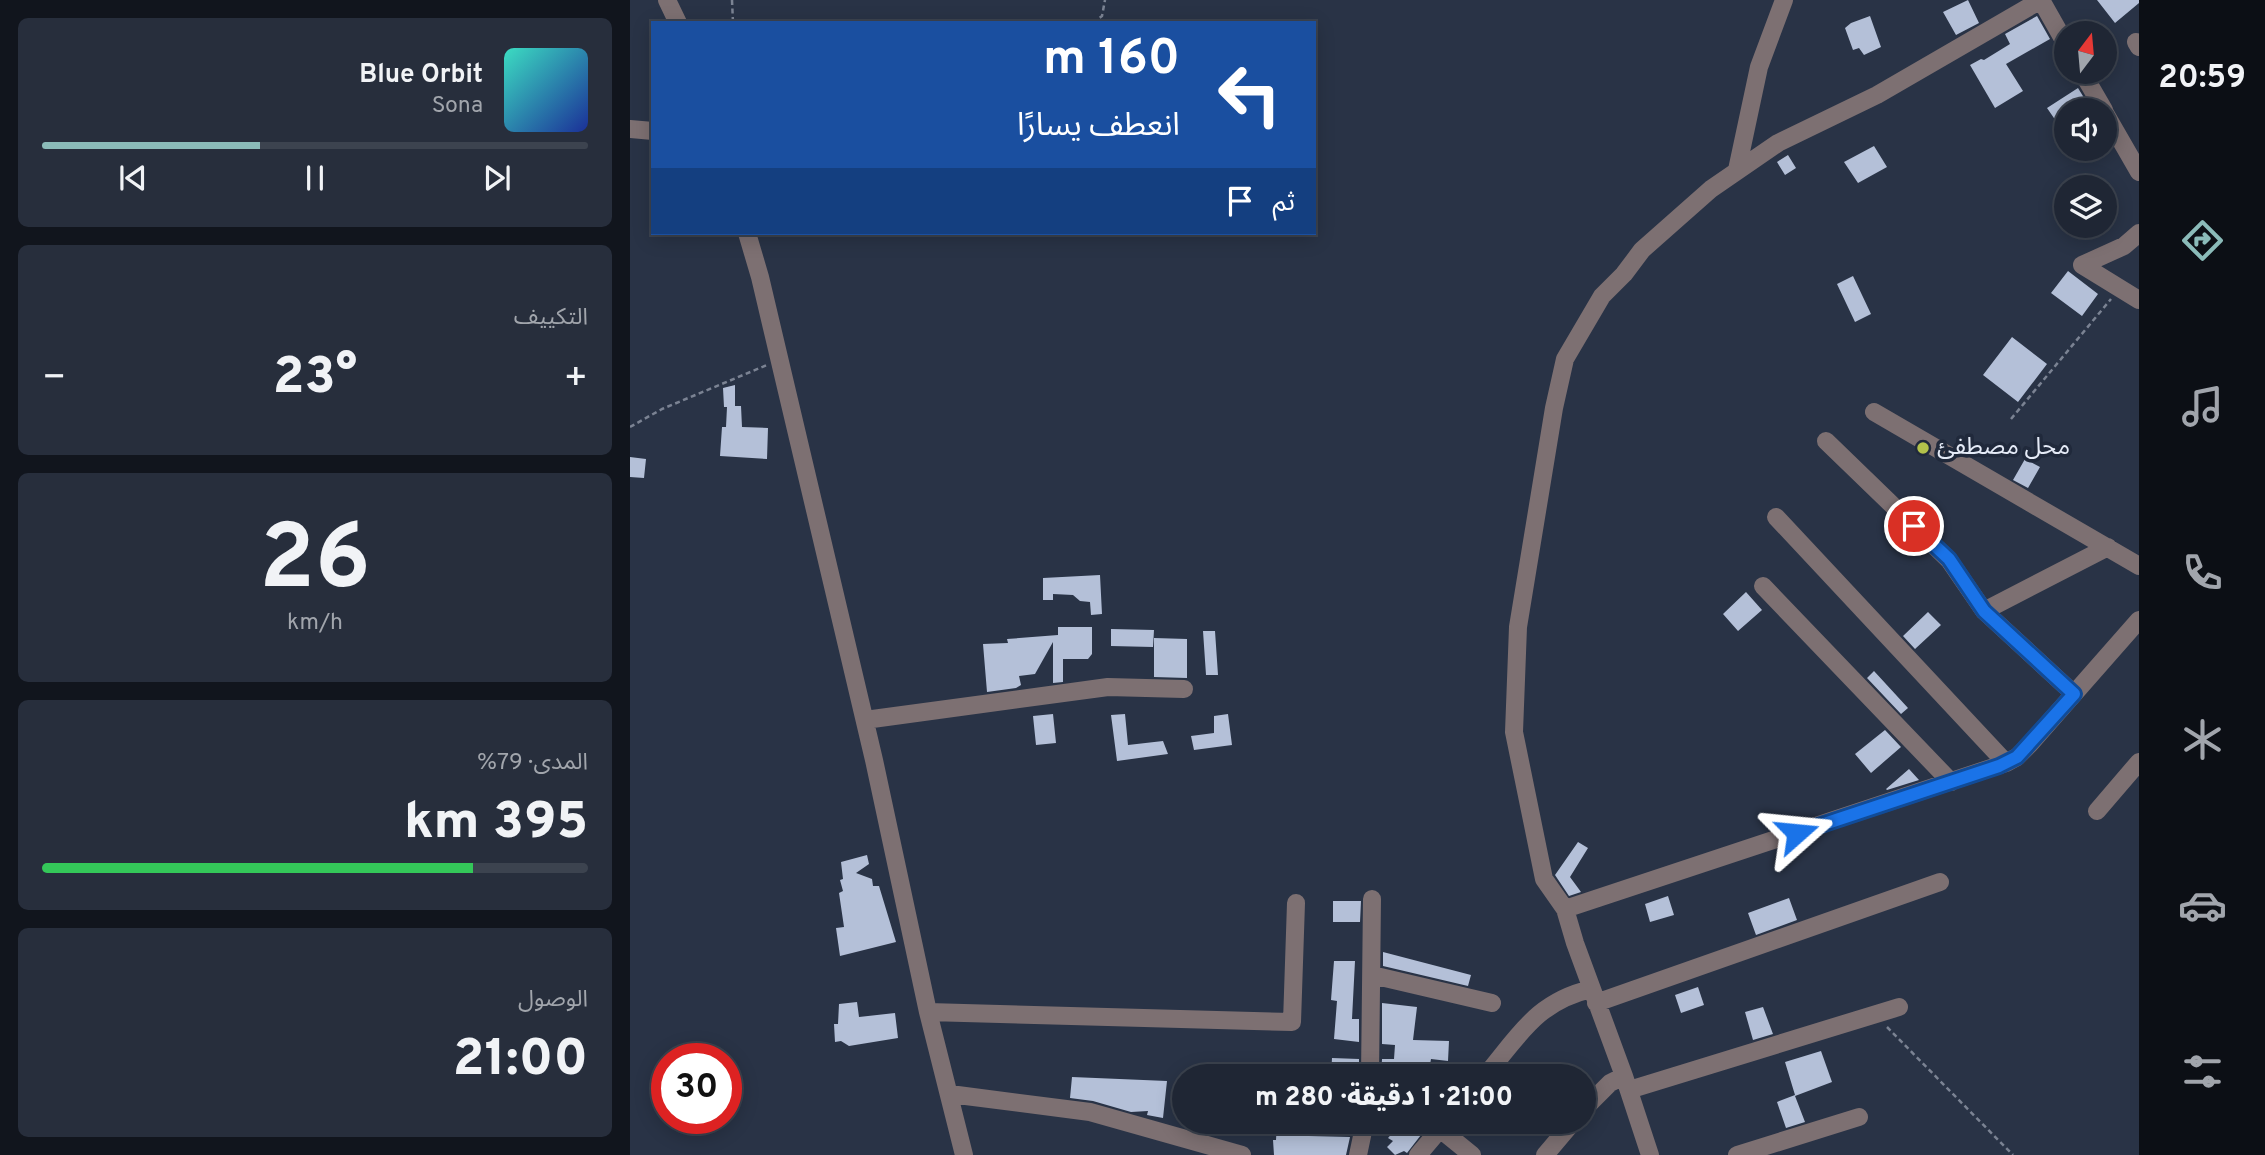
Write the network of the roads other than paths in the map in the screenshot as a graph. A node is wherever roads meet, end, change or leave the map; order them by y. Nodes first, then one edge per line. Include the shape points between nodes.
1 (667, 0) edge
2 (1784, 0) edge
3 (2041, 0) edge
4 (677, 21) edge
5 (2054, 23) edge
6 (630, 129) edge
7 (651, 131) edge
8 (2117, 134) edge
9 (1737, 170) junction
10 (2139, 172) edge
11 (2139, 233) edge
12 (748, 235) edge
13 (2139, 300) edge
14 (1874, 412) dead end
15 (1826, 442) dead end
16 (1776, 517) dead end
17 (2108, 547) junction
18 (2139, 566) edge
19 (1763, 586) dead end
20 (1984, 611) junction
21 (2139, 620) edge
22 (1184, 689) dead end
23 (2074, 694) junction
24 (865, 720) junction
25 (2139, 762) edge
26 (2006, 763) junction
27 (1951, 782) junction
28 (2097, 811) dead end
29 (1940, 882) dead end
30 (1373, 899) dead end
31 (1296, 903) dead end
32 (1565, 909) junction
33 (1372, 975) junction
34 (1593, 996) junction
35 (1492, 1003) dead end
36 (1899, 1007) dead end
37 (928, 1012) junction
38 (1370, 1064) edge
39 (1495, 1064) edge
40 (1626, 1083) junction
41 (950, 1094) junction
42 (1596, 1097) edge
43 (1859, 1117) dead end
44 (1362, 1134) edge
45 (1436, 1134) edge
46 (1452, 1134) edge
47 (1563, 1134) edge
48 (964, 1155) edge
49 (1242, 1155) edge
50 (1358, 1155) edge
51 (1418, 1155) edge
52 (1472, 1155) edge
53 (1545, 1155) edge
54 (1650, 1155) edge
55 (1737, 1155) edge

1 - 4 street
2 - 9 street via 1759,67
3 - 5 street
3 - 9 street via 1877,95 1778,143
6 - 7 street
8 - 10 street
9 - 32 street via 1681,213 1602,296 1565,359 1559,384 1518,627 1514,732 1544,879
11 - 13 street via 2124,246 2082,265
12 - 24 street
14 - 17 street
15 - 20 street via 1949,559
16 - 26 street
17 - 18 street
17 - 20 street
19 - 27 street
20 - 23 street
21 - 23 street
22 - 24 street via 1108,687
23 - 26 street via 2029,745
24 - 37 street
25 - 28 street
26 - 27 street
27 - 32 street
29 - 34 street
30 - 33 street
31 - 37 street via 1292,1022
32 - 34 street
33 - 35 street
33 - 38 street
34 - 39 street via 1570,994 1550,1004
34 - 40 street
36 - 40 street
37 - 41 street
40 - 42 street via 1610,1083
40 - 54 street
41 - 48 street
41 - 49 street via 1090,1112
43 - 55 street
44 - 50 street
45 - 51 street
46 - 52 street
47 - 53 street

